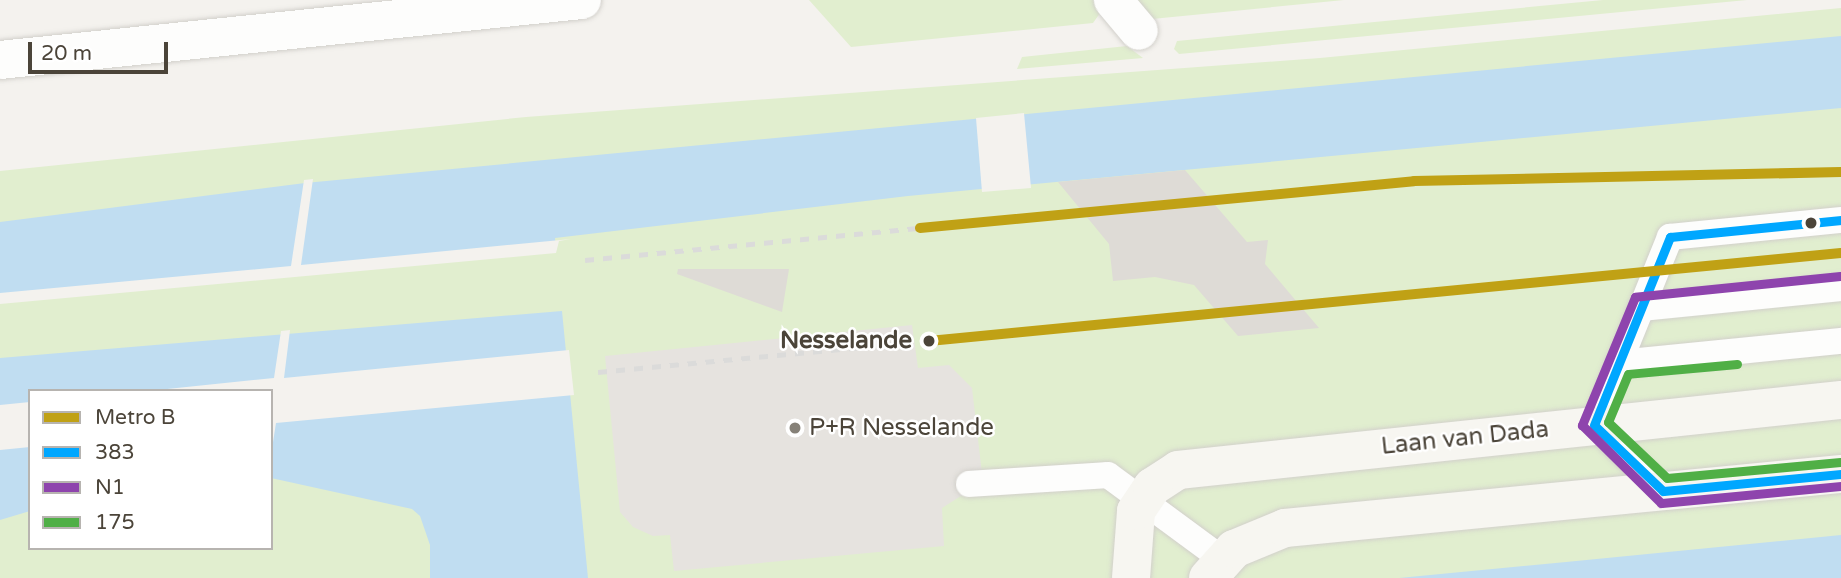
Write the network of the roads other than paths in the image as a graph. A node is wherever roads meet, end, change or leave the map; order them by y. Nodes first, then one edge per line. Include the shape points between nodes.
1 (582, 0) edge
2 (1113, 0) edge
3 (1139, 31) dead end
4 (0, 60) edge
5 (1841, 220) edge
6 (1841, 288) edge
7 (1641, 308) junction
8 (1841, 341) edge
9 (1619, 363) junction
10 (1841, 400) edge
11 (1594, 425) junction
12 (1841, 474) edge
13 (969, 484) dead end
14 (1663, 491) junction
15 (1143, 498) junction
16 (1215, 568) edge
17 (1131, 578) edge

1 - 4 street
2 - 3 street
5 - 7 lane via 1670,237
6 - 7 lane
7 - 9 lane
8 - 9 lane
9 - 11 lane
10 - 11 street, Laan van Dada
11 - 14 lane
11 - 15 street, Laan van Dada via 1195,466 1163,476
12 - 14 street
13 - 15 lane via 1101,473
14 - 16 street via 1286,528 1249,540
15 - 16 lane
15 - 17 street via 1131,527

